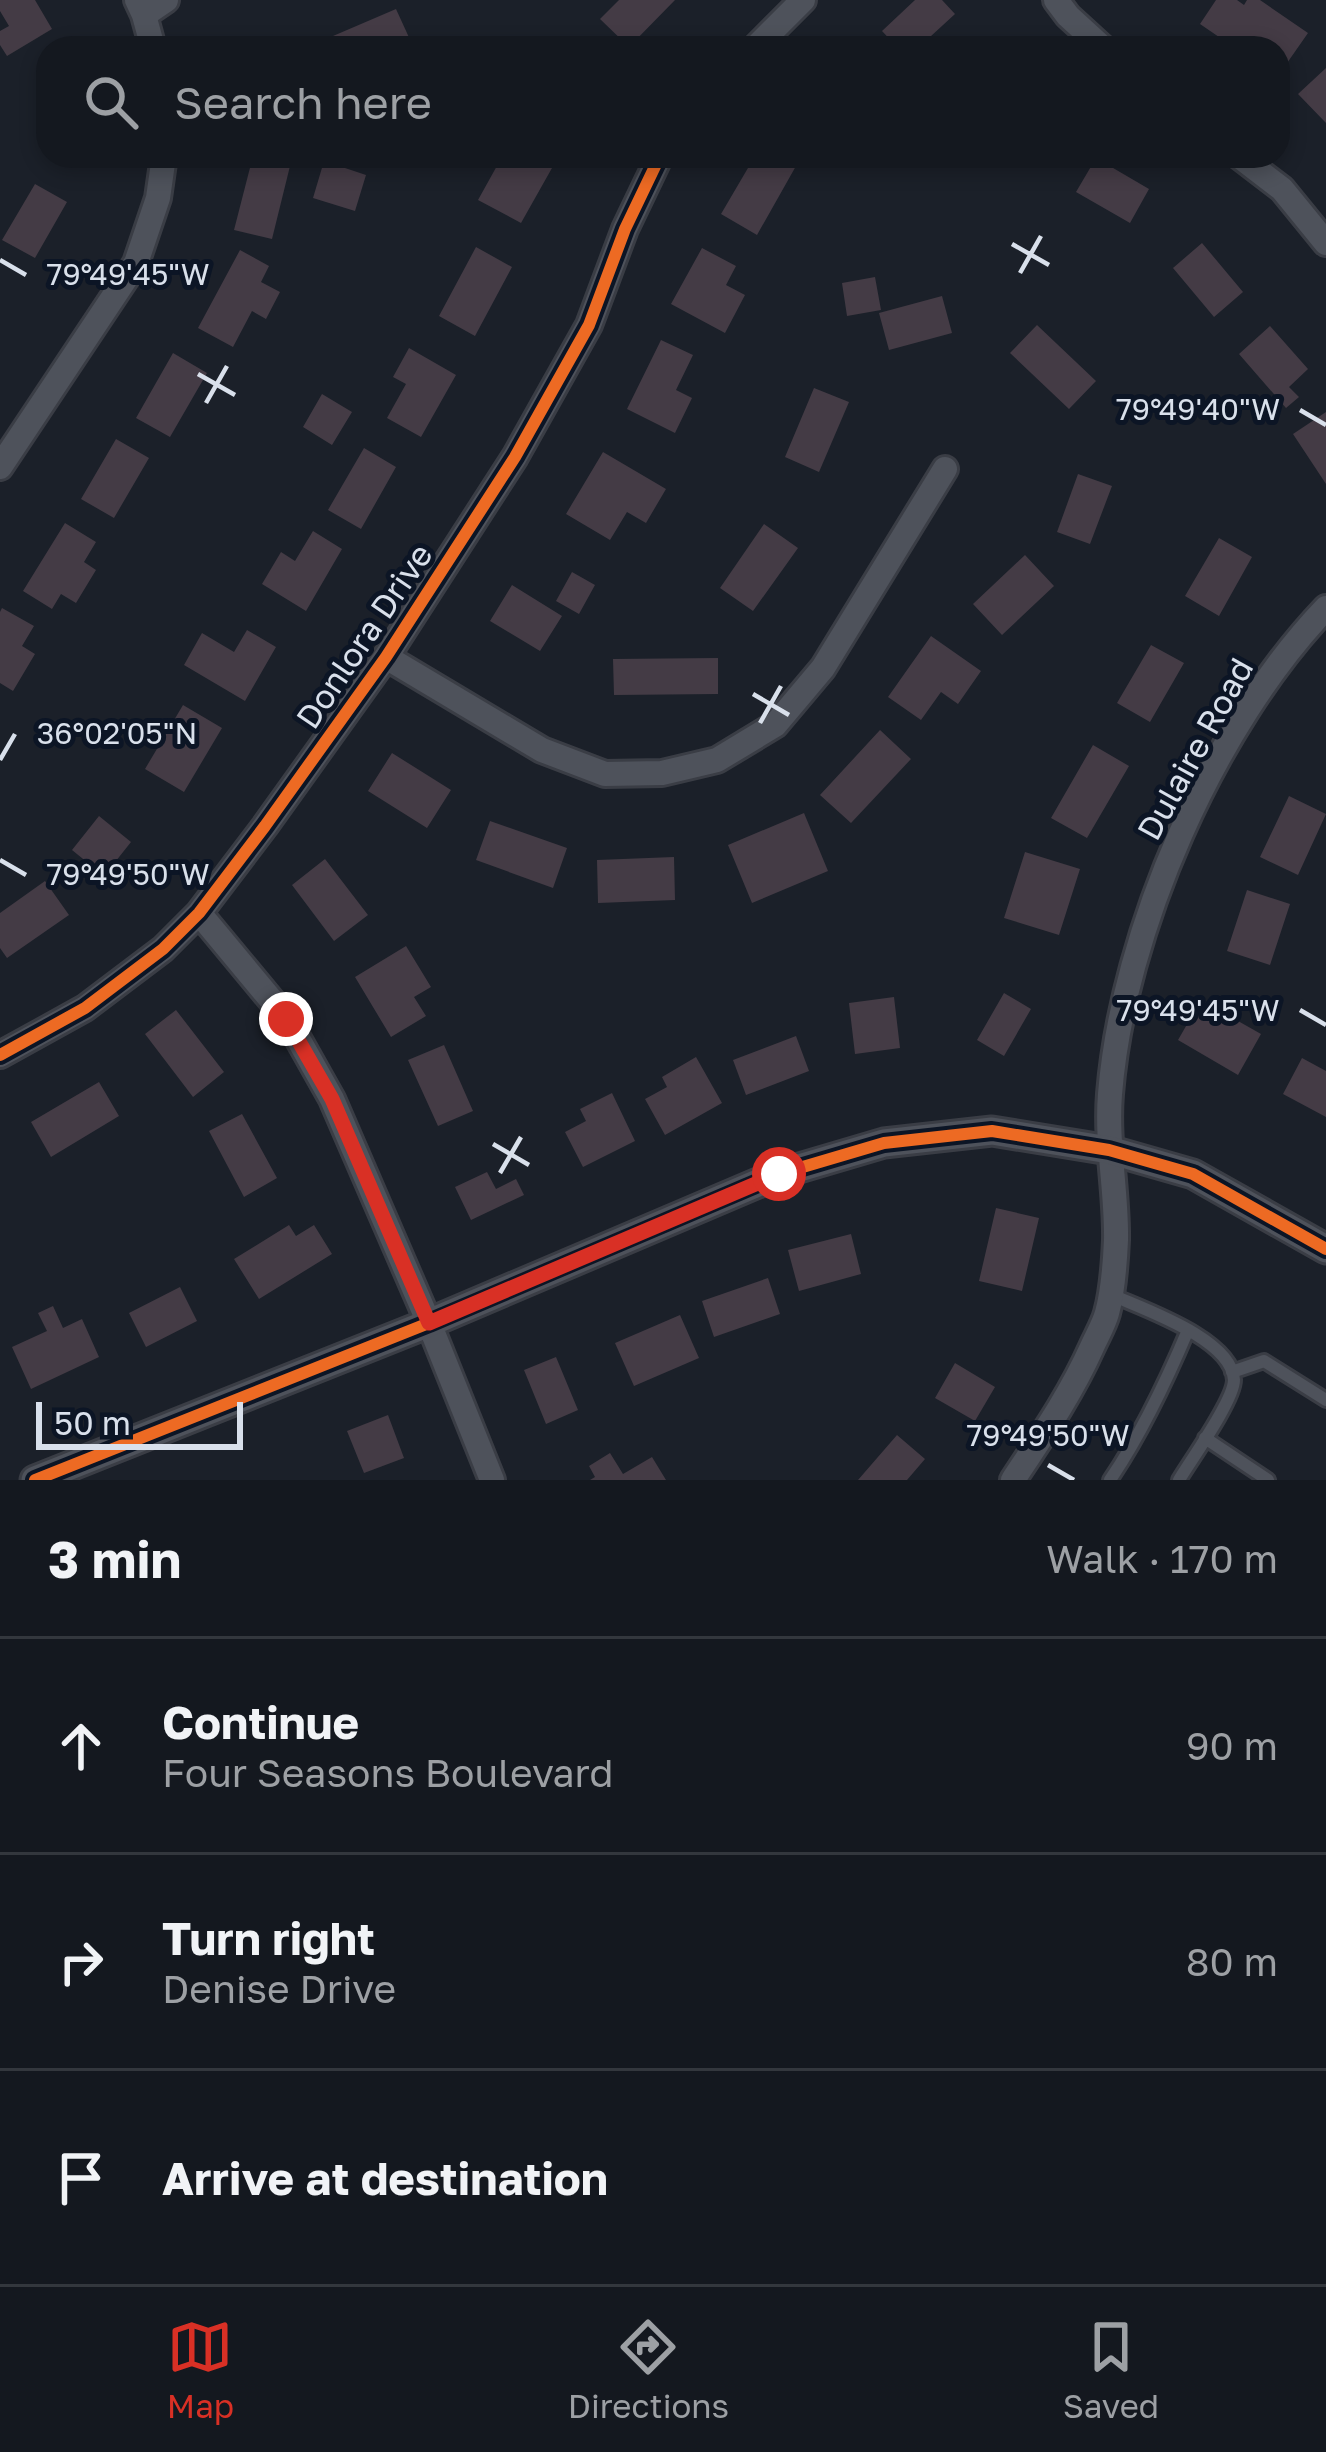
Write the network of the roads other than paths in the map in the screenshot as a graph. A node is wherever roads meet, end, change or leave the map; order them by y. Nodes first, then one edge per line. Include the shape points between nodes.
1 (803, 0) edge
2 (1056, 0) edge
3 (149, 5) edge
4 (152, 36) edge
5 (767, 36) edge
6 (1090, 36) edge
7 (162, 168) edge
8 (654, 168) edge
9 (1255, 168) edge
10 (1326, 243) edge
11 (0, 467) edge
12 (944, 469) dead end
13 (1326, 608) edge
14 (386, 657) junction
15 (200, 913) junction
16 (0, 1055) edge
17 (1109, 1150) junction
18 (1326, 1249) edge
19 (1109, 1294) junction
20 (429, 1323) junction
21 (1188, 1330) junction
22 (1232, 1372) junction
23 (1326, 1400) edge
24 (1204, 1438) junction
25 (35, 1480) edge
26 (492, 1480) edge
27 (1013, 1480) edge
28 (1110, 1480) edge
29 (1179, 1480) edge
30 (1268, 1480) edge

1 - 5 street
2 - 6 street
3 - 4 street
7 - 11 street via 136,263
8 - 14 street, Donlora Drive via 589,325 515,458
9 - 10 street
12 - 14 street via 823,668 775,725 717,760 662,773 605,774 542,750
13 - 17 street, Dulaire Road via 1238,726 1164,874 1121,1021
14 - 15 street, Donlora Drive
15 - 16 street, Donlora Drive via 85,1008
15 - 20 street via 286,1019 332,1099
17 - 18 street via 1193,1174
17 - 19 street, Dulaire Road via 1116,1239
17 - 20 street via 992,1131 884,1143 779,1174
19 - 21 lane
19 - 27 street, Dulaire Road via 1075,1387
20 - 25 street
20 - 26 street
21 - 22 lane
21 - 28 lane
22 - 23 lane via 1264,1361
22 - 24 lane via 1228,1400
24 - 29 lane
24 - 30 lane

